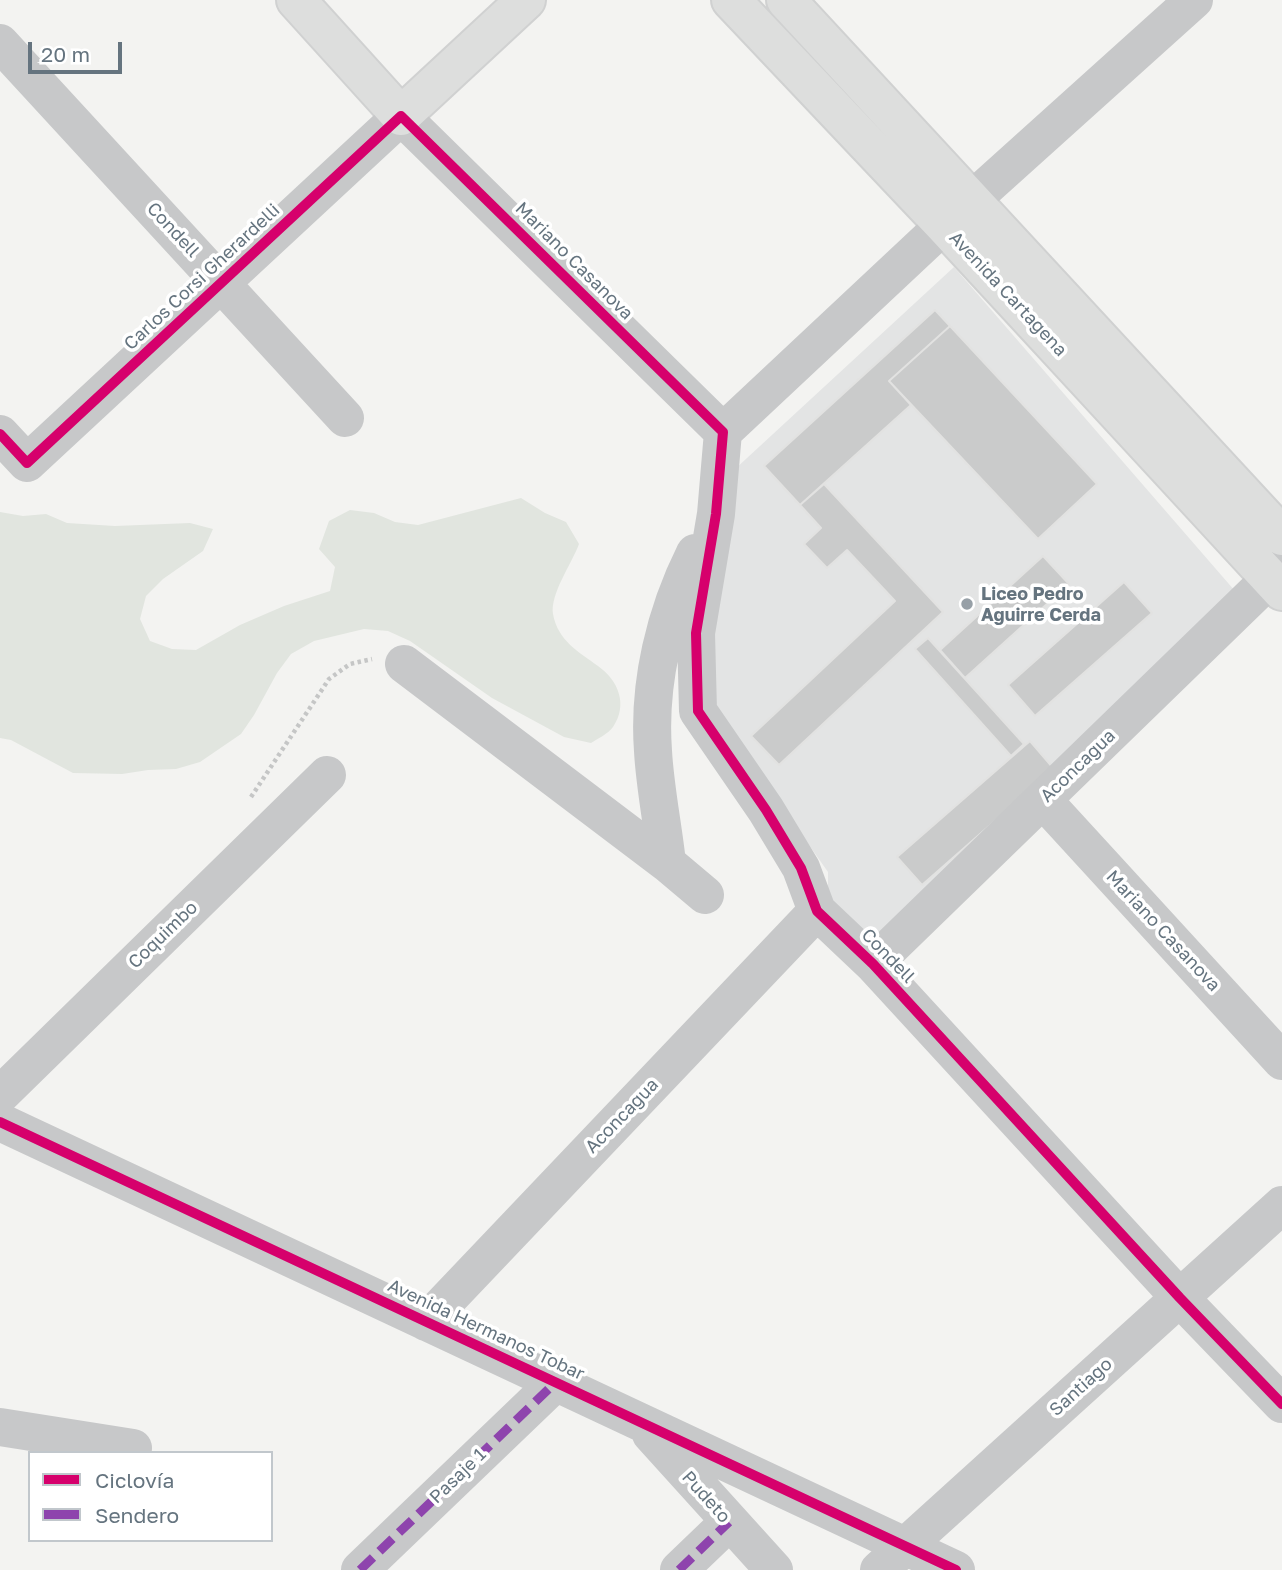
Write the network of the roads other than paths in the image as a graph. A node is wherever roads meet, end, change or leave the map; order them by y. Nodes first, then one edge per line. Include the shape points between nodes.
1 (296, 0) edge
2 (526, 0) edge
3 (731, 0) edge
4 (786, 0) edge
5 (1194, 0) edge
6 (0, 43) edge
7 (401, 116) junction
8 (958, 213) junction
9 (221, 283) junction
10 (345, 418) dead end
11 (723, 432) junction
12 (0, 434) edge
13 (716, 514) junction
14 (1282, 536) edge
15 (1278, 579) edge
16 (404, 664) road end
17 (327, 775) dead end
18 (1043, 800) junction
19 (667, 863) junction
20 (705, 895) dead end
21 (817, 911) junction
22 (873, 964) junction
23 (1282, 1061) edge
24 (0, 1094) edge
25 (0, 1122) edge
26 (1282, 1205) edge
27 (1180, 1298) junction
28 (426, 1322) junction
29 (556, 1382) junction
30 (1282, 1404) edge
31 (640, 1422) junction
32 (0, 1427) edge
33 (133, 1448) dead end
34 (729, 1522) junction
35 (892, 1558) edge
36 (360, 1570) edge
37 (680, 1570) edge
38 (774, 1570) edge
39 (956, 1570) edge

1 - 7 main road, Mariano Casanova
2 - 7 main road, Carlos Corsi Gherardelli
3 - 8 main road, Avenida Cartagena
4 - 8 main road, Avenida Cartagena
5 - 8 street
6 - 9 street, Condell
7 - 9 street, Carlos Corsi Gherardelli
7 - 11 street, Mariano Casanova
8 - 11 street
8 - 14 main road, Avenida Cartagena
8 - 15 main road, Avenida Cartagena
9 - 10 street, Condell
9 - 12 street, Carlos Corsi Gherardelli via 27,463
11 - 13 street, Condell
13 - 19 street via 680,585 656,676 652,748
13 - 21 street, Condell via 696,633 698,711 801,868
15 - 18 street, Aconcagua
16 - 19 street
17 - 24 street, Coquimbo
18 - 22 street, Aconcagua
18 - 23 street, Mariano Casanova
19 - 20 street
21 - 22 street, Condell
21 - 28 street, Aconcagua
22 - 27 street, Condell
25 - 28 street, Avenida Hermanos Tobar
26 - 27 street, Santiago
27 - 30 street, Condell
27 - 35 street, Santiago
28 - 29 street, Avenida Hermanos Tobar
29 - 31 street, Avenida Hermanos Tobar
29 - 36 street, Pasaje 1
31 - 34 street, Pudeto
31 - 35 street, Avenida Hermanos Tobar
32 - 33 street
34 - 37 street
34 - 38 street, Pudeto
35 - 39 street, Avenida Hermanos Tobar

